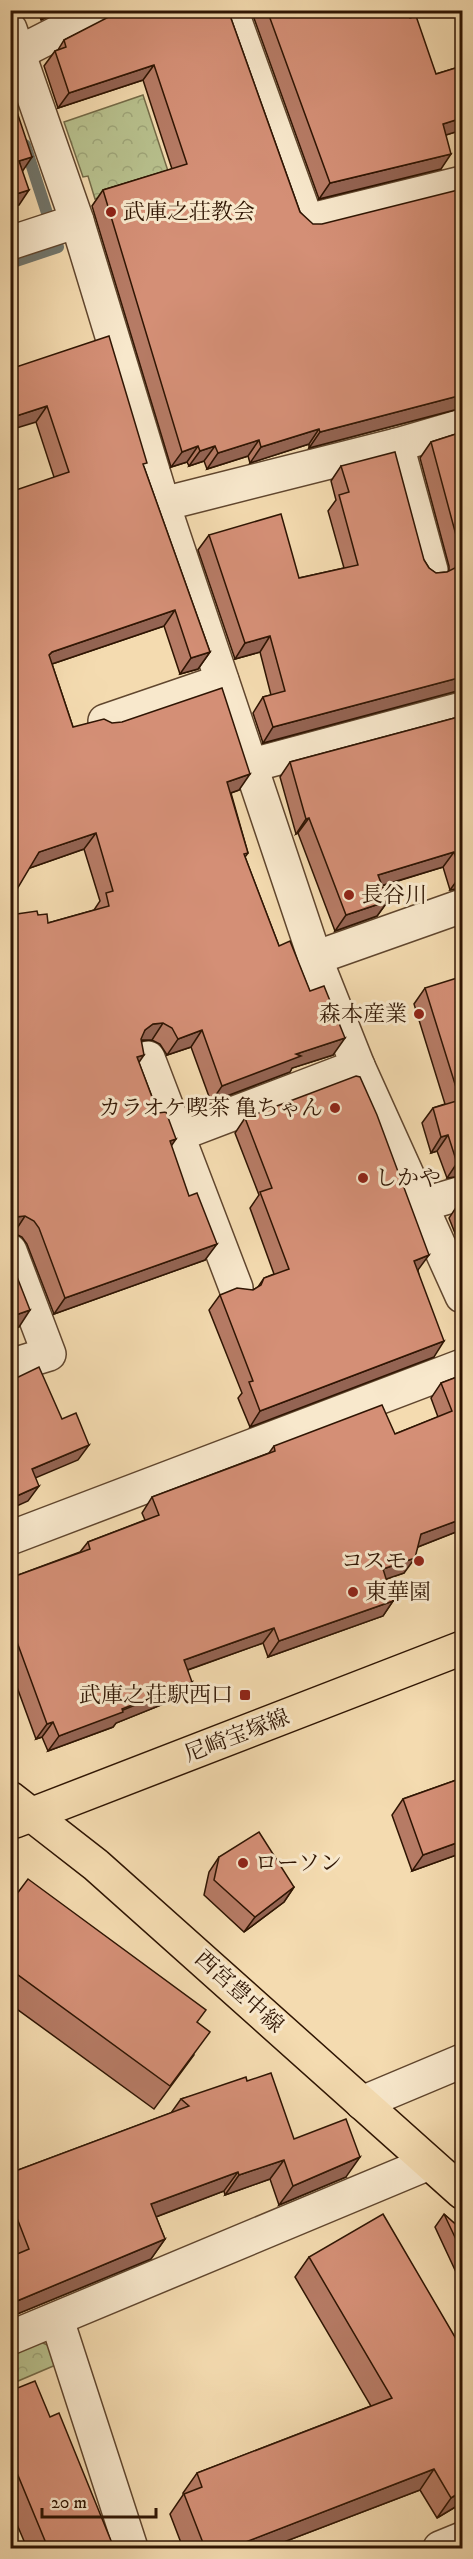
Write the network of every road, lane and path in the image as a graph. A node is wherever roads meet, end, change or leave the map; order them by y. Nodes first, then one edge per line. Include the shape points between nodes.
1 (102, 10) edge
2 (231, 10) edge
3 (14, 40) edge
4 (462, 183) edge
5 (60, 227) junction
6 (10, 243) edge
7 (462, 426) edge
8 (397, 445) junction
9 (163, 504) junction
10 (431, 570) edge
11 (222, 681) junction
12 (462, 710) edge
13 (105, 721) edge
14 (252, 765) junction
15 (462, 906) edge
16 (315, 958) junction
17 (148, 1058) dead end
18 (358, 1066) junction
19 (177, 1135) junction
20 (462, 1193) edge
21 (421, 1205) junction
22 (10, 1251) edge
23 (236, 1288) edge
24 (462, 1296) edge
25 (10, 1366) edge
26 (462, 1366) edge
27 (10, 1538) edge
28 (462, 1648) edge
29 (18, 1812) edge
30 (462, 2061) edge
31 (362, 2103) junction
32 (429, 2163) junction
33 (462, 2192) edge
34 (57, 2320) junction
35 (10, 2338) edge
36 (462, 2539) edge
37 (131, 2548) edge
38 (440, 2548) edge

1 - 3 street
2 - 4 street via 307,221
3 - 5 street
5 - 6 street
5 - 9 street
7 - 8 street
8 - 9 street
8 - 10 street
9 - 11 street
11 - 13 street
11 - 14 street
12 - 14 street
14 - 16 street
15 - 16 street
16 - 18 street
17 - 19 street
18 - 19 street
18 - 21 street
19 - 23 street
20 - 21 street
21 - 24 street
22 - 25 street via 49,1354
26 - 27 street
28 - 29 main road, 尼崎宝塚線
29 - 31 main road, 西宮豊中線 via 96,1864
30 - 31 street
31 - 32 main road, 西宮豊中線
32 - 33 main road, 西宮豊中線
32 - 34 street
34 - 35 street
34 - 37 street
36 - 38 street

